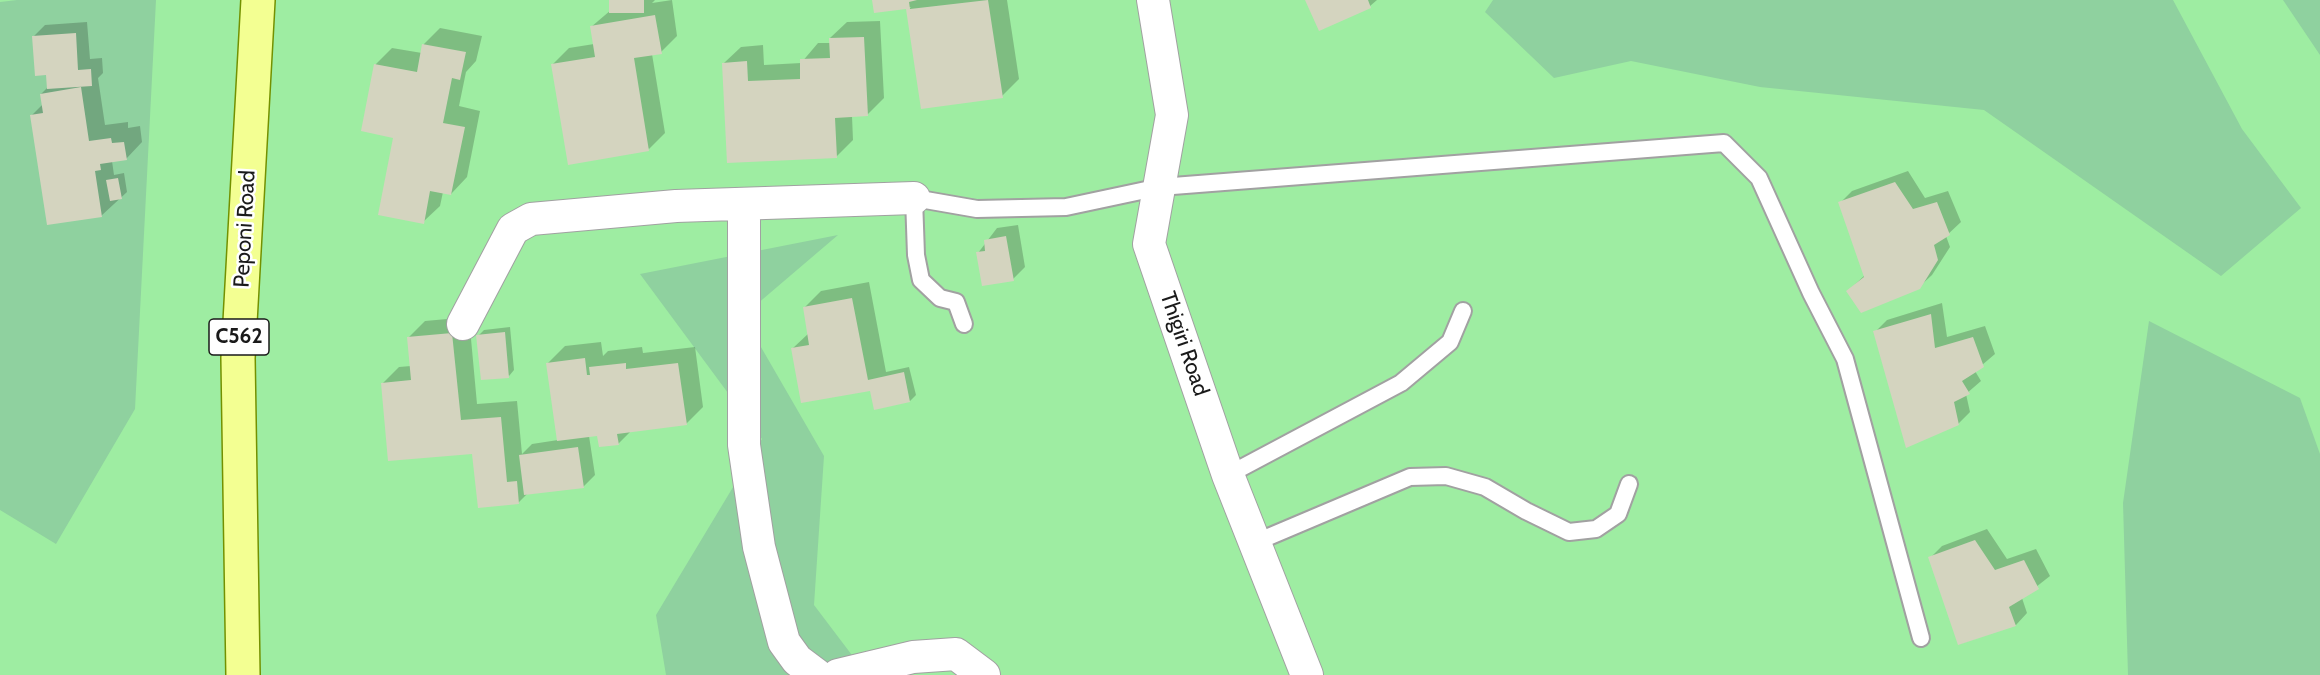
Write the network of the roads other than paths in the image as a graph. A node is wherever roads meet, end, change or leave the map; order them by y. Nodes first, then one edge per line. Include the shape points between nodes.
1 (258, 0) edge
2 (1153, 0) edge
3 (1160, 188) junction
4 (914, 198) junction
5 (744, 204) junction
6 (1463, 311) dead end
7 (463, 324) dead end
8 (964, 324) dead end
9 (1228, 475) junction
10 (1629, 484) dead end
11 (1254, 543) junction
12 (1921, 638) dead end
13 (243, 675) edge
14 (817, 675) edge
15 (838, 675) edge
16 (984, 675) edge
17 (1307, 675) edge

1 - 13 main road, Peponi Road / C562 via 238,358
2 - 3 street, Thigiri Road via 1172,115
3 - 4 lane via 1066,207 977,209
3 - 9 street, Thigiri Road via 1149,243
3 - 12 lane via 1724,143 1759,178 1845,359
4 - 5 street
4 - 8 lane via 921,280 940,298 956,302
5 - 7 street via 531,219 513,230 499,251
5 - 14 street via 744,445 759,547 784,642 797,660
6 - 9 lane via 1450,342 1401,383
9 - 11 street, Thigiri Road
10 - 11 lane via 1618,514 1596,529 1569,532 1485,487 1446,476 1410,477
11 - 17 street, Thigiri Road
15 - 16 street via 913,657 956,654

